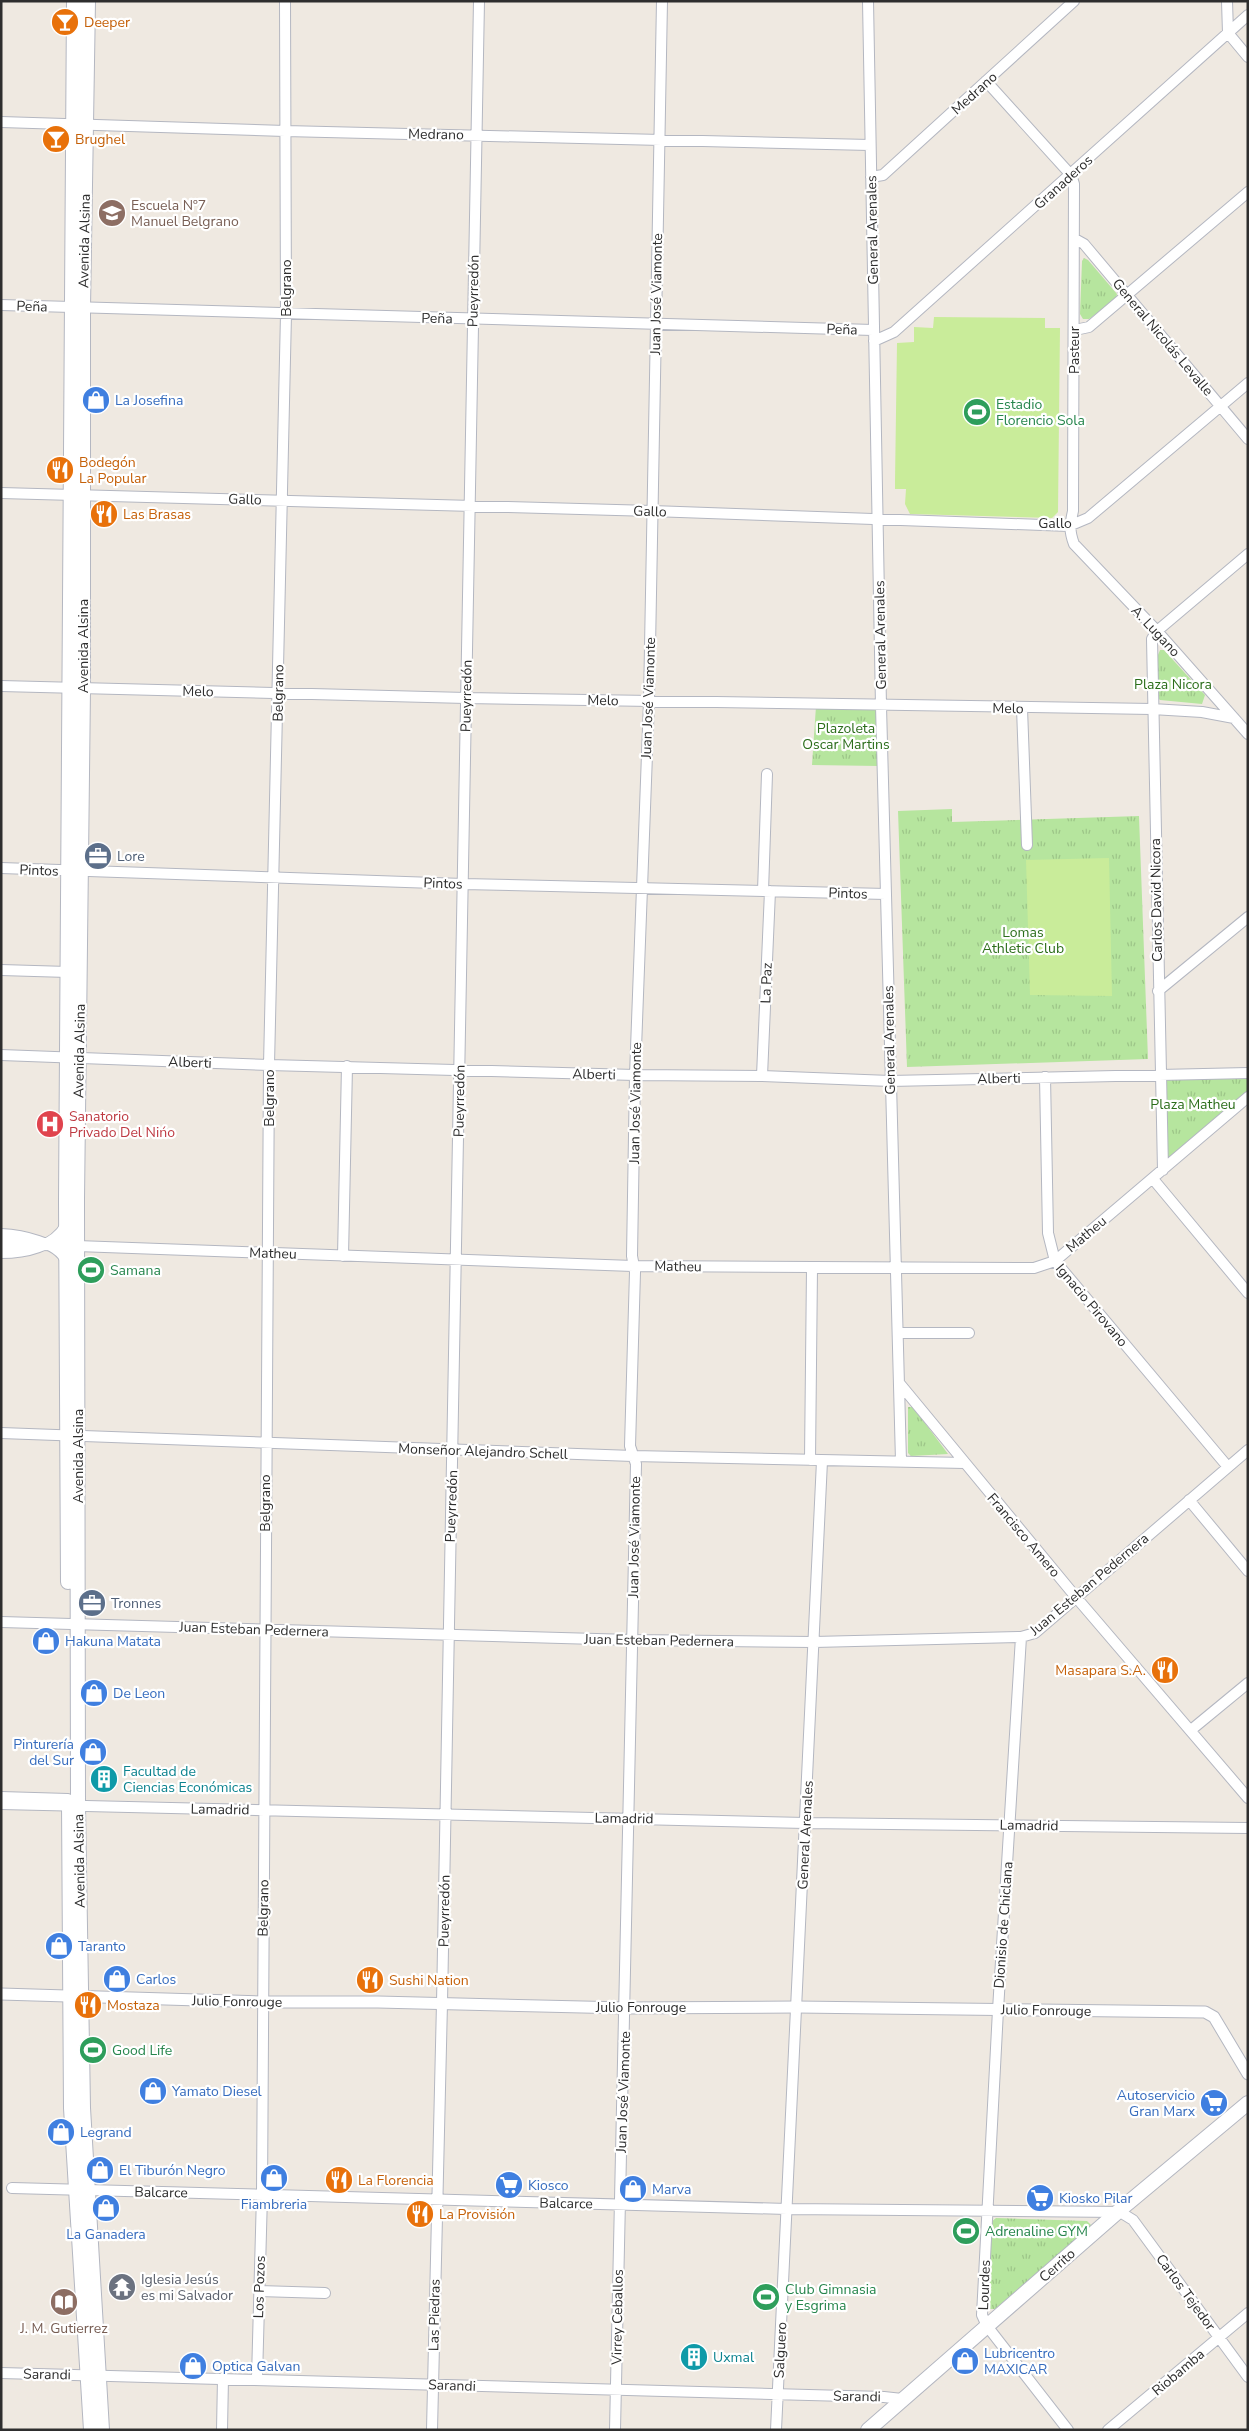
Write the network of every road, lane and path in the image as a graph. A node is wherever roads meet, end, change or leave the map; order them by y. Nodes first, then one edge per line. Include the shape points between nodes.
1 (74, 1) edge
2 (88, 1) edge
3 (285, 1) edge
4 (478, 1) edge
5 (662, 1) edge
6 (868, 1) edge
7 (1074, 1) edge
8 (1227, 1) edge
9 (1248, 15) edge
10 (1228, 33) junction
11 (1248, 57) edge
12 (986, 81) junction
13 (1, 122) edge
14 (79, 124) junction
15 (285, 131) junction
16 (476, 135) junction
17 (660, 139) junction
18 (870, 145) junction
19 (1071, 175) junction
20 (871, 177) junction
21 (1248, 192) edge
22 (1075, 239) junction
23 (1127, 295) junction
24 (1, 305) edge
25 (77, 308) junction
26 (286, 314) junction
27 (473, 318) junction
28 (655, 323) junction
29 (873, 330) junction
30 (1075, 330) junction
31 (874, 341) junction
32 (1248, 383) edge
33 (1220, 406) junction
34 (1248, 438) edge
35 (1, 492) edge
36 (77, 494) junction
37 (282, 500) junction
38 (470, 506) junction
39 (652, 511) junction
40 (877, 518) junction
41 (1069, 526) junction
42 (1248, 554) edge
43 (1157, 631) junction
44 (1, 686) edge
45 (77, 688) junction
46 (278, 692) junction
47 (466, 698) junction
48 (649, 701) junction
49 (881, 706) junction
50 (1022, 708) junction
51 (1152, 709) junction
52 (1234, 718) junction
53 (1248, 734) edge
54 (767, 774) dead end
55 (1027, 845) dead end
56 (1, 868) edge
57 (74, 871) junction
58 (274, 876) junction
59 (463, 884) junction
60 (642, 888) junction
61 (766, 891) junction
62 (886, 894) junction
63 (1248, 916) edge
64 (1, 970) edge
65 (68, 972) junction
66 (1158, 991) junction
67 (1, 1055) edge
68 (73, 1058) junction
69 (269, 1065) junction
70 (348, 1066) junction
71 (460, 1070) junction
72 (1248, 1073) edge
73 (1160, 1074) junction
74 (635, 1075) junction
75 (762, 1076) junction
76 (1045, 1077) junction
77 (890, 1081) junction
78 (1248, 1098) edge
79 (1163, 1170) junction
80 (1152, 1179) junction
81 (66, 1224) junction
82 (1, 1234) edge
83 (1, 1244) edge
84 (46, 1244) junction
85 (72, 1245) junction
86 (1, 1253) edge
87 (269, 1253) junction
88 (343, 1256) junction
89 (456, 1260) junction
90 (1055, 1261) junction
91 (67, 1263) junction
92 (633, 1266) junction
93 (812, 1268) junction
94 (895, 1269) junction
95 (1248, 1293) edge
96 (969, 1332) dead end
97 (898, 1333) junction
98 (900, 1384) junction
99 (1, 1433) edge
100 (73, 1435) junction
101 (265, 1443) junction
102 (453, 1450) junction
103 (1248, 1450) edge
104 (633, 1456) junction
105 (810, 1460) junction
106 (822, 1461) junction
107 (901, 1462) junction
108 (965, 1463) junction
109 (1228, 1467) junction
110 (1190, 1500) junction
111 (1248, 1571) edge
112 (1075, 1596) junction
113 (1, 1622) edge
114 (73, 1623) junction
115 (265, 1629) junction
116 (448, 1634) junction
117 (1021, 1637) junction
118 (632, 1640) junction
119 (814, 1642) junction
120 (1248, 1683) edge
121 (1191, 1730) junction
122 (1, 1797) edge
123 (1248, 1798) edge
124 (1, 1804) edge
125 (71, 1806) junction
126 (264, 1810) junction
127 (1, 1811) edge
128 (445, 1814) junction
129 (628, 1818) junction
130 (805, 1822) junction
131 (1010, 1824) junction
132 (1248, 1828) edge
133 (1, 1994) edge
134 (75, 1997) junction
135 (262, 2002) junction
136 (442, 2003) junction
137 (797, 2007) junction
138 (625, 2008) junction
139 (998, 2010) junction
140 (1248, 2074) edge
141 (1248, 2103) edge
142 (12, 2188) dead end
143 (82, 2190) junction
144 (262, 2195) junction
145 (437, 2200) junction
146 (620, 2204) junction
147 (787, 2209) junction
148 (988, 2212) junction
149 (1120, 2212) junction
150 (259, 2291) junction
151 (325, 2293) dead end
152 (1248, 2313) edge
153 (987, 2326) junction
154 (1219, 2338) junction
155 (1, 2372) edge
156 (94, 2375) junction
157 (1248, 2377) edge
158 (223, 2378) junction
159 (256, 2378) junction
160 (433, 2385) junction
161 (616, 2390) junction
162 (778, 2395) junction
163 (902, 2399) junction
164 (91, 2430) edge
165 (102, 2430) edge
166 (222, 2430) edge
167 (432, 2430) edge
168 (615, 2430) edge
169 (776, 2430) edge
170 (868, 2430) edge
171 (1068, 2430) edge
172 (1108, 2430) edge

1 - 14 main road, Avenida Alsina
2 - 14 main road, Avenida Alsina
3 - 15 street, Belgrano
4 - 16 street, Pueyrredón
5 - 17 street, Juan José Viamonte
6 - 18 street, General Arenales
7 - 12 street, Medrano
8 - 10 street
9 - 10 street, Granaderos
10 - 11 street
10 - 19 street, Granaderos
12 - 19 street
12 - 20 street, Medrano via 883,175
13 - 14 street, Medrano
14 - 15 street, Medrano
14 - 25 main road, Avenida Alsina
15 - 16 street, Medrano
15 - 26 street, Belgrano
16 - 17 street, Medrano
16 - 27 street, Pueyrredón
17 - 18 street, Medrano
17 - 28 street, Juan José Viamonte
18 - 20 street, General Arenales
19 - 22 street, Pasteur
19 - 31 street, Granaderos via 894,332
20 - 29 street, General Arenales
21 - 23 street
22 - 23 street, General Nicolás Levalle via 1084,244
22 - 30 street, Pasteur
23 - 30 street via 1089,327
23 - 33 street, General Nicolás Levalle
24 - 25 street, Peña
25 - 26 street, Peña
25 - 36 main road, Avenida Alsina
26 - 27 street, Peña
26 - 37 street, Belgrano
27 - 28 street, Peña
27 - 38 street, Pueyrredón
28 - 29 street, Peña
28 - 39 street, Juan José Viamonte
29 - 31 street, General Arenales
30 - 41 street, Pasteur via 1073,511
31 - 40 street, General Arenales
32 - 33 street, Gallo
33 - 34 street, General Nicolás Levalle
33 - 41 street, Gallo via 1088,518
35 - 36 street, Gallo
36 - 37 street, Gallo
36 - 45 main road, Avenida Alsina
37 - 38 street, Gallo
37 - 46 street, Belgrano
38 - 39 street, Gallo
38 - 47 street, Pueyrredón
39 - 40 street, Gallo
39 - 48 street, Juan José Viamonte
40 - 41 street, Gallo
40 - 49 street, General Arenales
41 - 43 street, A. Lugano via 1074,544
42 - 43 street
43 - 51 street, Carlos David Nicora via 1152,646
43 - 52 street, A. Lugano
44 - 45 street, Melo
45 - 46 street, Melo
45 - 57 main road, Avenida Alsina
46 - 47 street, Melo
46 - 58 street, Belgrano
47 - 48 street, Melo
47 - 59 street, Pueyrredón
48 - 49 street, Melo
48 - 60 street, Juan José Viamonte
49 - 50 street, Melo
49 - 62 street, General Arenales
50 - 51 street, Melo
50 - 55 street
51 - 52 street, Melo
51 - 66 street, Carlos David Nicora
52 - 53 street, A. Lugano
54 - 61 street, La Paz
56 - 57 street, Pintos
57 - 58 street, Pintos
57 - 65 main road, Avenida Alsina
57 - 68 main road, Avenida Alsina
58 - 59 street, Pintos
58 - 69 street, Belgrano
59 - 60 street, Pintos
59 - 71 street, Pueyrredón
60 - 61 street, Pintos
60 - 74 street, Juan José Viamonte
61 - 62 street, Pintos
61 - 75 street, La Paz
62 - 77 street, General Arenales
63 - 66 street
64 - 65 street
65 - 68 main road, Avenida Alsina
66 - 73 street, Carlos David Nicora
67 - 68 street, Alberti
68 - 69 street, Alberti
68 - 81 main road, Avenida Alsina
68 - 85 main road, Avenida Alsina
69 - 70 street, Alberti
69 - 87 street, Belgrano
70 - 71 street, Alberti
70 - 88 street
71 - 74 street, Alberti
71 - 89 street, Pueyrredón
72 - 73 street, Alberti
73 - 76 street, Alberti
73 - 79 street, Carlos David Nicora
74 - 75 street, Alberti
74 - 92 street, Juan José Viamonte
75 - 77 street, Alberti
76 - 77 street, Alberti
76 - 90 street, Ignacio Pirovano via 1048,1233
77 - 94 street, General Arenales
78 - 79 street, Matheu
79 - 80 street, Matheu
80 - 90 street, Matheu
80 - 95 street
81 - 84 street, Matheu via 58,1236
81 - 85 main road, Avenida Alsina
82 - 84 street, Matheu
83 - 84 street, Matheu
84 - 85 street, Matheu
84 - 86 street, Matheu via 20,1252
84 - 91 street, Matheu via 60,1251
85 - 87 street, Matheu
85 - 91 main road, Avenida Alsina
85 - 100 main road, Avenida Alsina
87 - 88 street, Matheu
87 - 101 street, Belgrano
88 - 89 street, Matheu
89 - 92 street, Matheu
89 - 102 street, Pueyrredón
90 - 94 street, Matheu via 1034,1268
90 - 109 street, Ignacio Pirovano
91 - 100 main road, Avenida Alsina
92 - 93 street, Matheu
92 - 104 street, Juan José Viamonte via 630,1446
93 - 94 street, Matheu
93 - 105 street
94 - 97 street
96 - 97 street
97 - 98 street
98 - 107 street
98 - 108 street, Francisco Amero
99 - 100 street, Monseñor Alejandro Schell
100 - 101 street, Monseñor Alejandro Schell
100 - 114 main road, Avenida Alsina
101 - 102 street, Monseñor Alejandro Schell
101 - 115 street, Belgrano
102 - 104 street, Monseñor Alejandro Schell
102 - 116 street, Pueyrredón
103 - 109 street, Juan Esteban Pedernera
104 - 105 street, Monseñor Alejandro Schell
104 - 118 street, Juan José Viamonte via 636,1464
105 - 106 street, Monseñor Alejandro Schell
106 - 107 street, Monseñor Alejandro Schell
106 - 119 street, General Arenales
107 - 108 street, Monseñor Alejandro Schell
108 - 112 street, Francisco Amero
109 - 110 street, Juan Esteban Pedernera
110 - 111 street
110 - 112 street, Juan Esteban Pedernera
112 - 117 street, Juan Esteban Pedernera via 1035,1633
112 - 121 street, Francisco Amero
113 - 114 street, Juan Esteban Pedernera
114 - 115 street, Juan Esteban Pedernera
114 - 125 main road, Avenida Alsina
115 - 116 street, Juan Esteban Pedernera
115 - 126 street, Belgrano
116 - 118 street, Juan Esteban Pedernera
116 - 128 street, Pueyrredón
117 - 119 street, Juan Esteban Pedernera
117 - 131 street, Dionisio de Chiclana
118 - 119 street, Juan Esteban Pedernera
118 - 129 street, Juan José Viamonte
119 - 130 street, General Arenales
120 - 121 street
121 - 123 street, Francisco Amero
122 - 125 street, Lamadrid
124 - 125 street, Lamadrid
125 - 126 street, Lamadrid
125 - 127 street, Lamadrid
125 - 134 main road, Avenida Alsina
126 - 128 street, Lamadrid
126 - 135 street, Belgrano
128 - 129 street, Lamadrid
128 - 136 street, Pueyrredón
129 - 130 street, Lamadrid
129 - 138 street, Juan José Viamonte
130 - 131 street, Lamadrid
130 - 137 street, General Arenales
131 - 132 street, Lamadrid
131 - 139 street, Dionisio de Chiclana
133 - 134 street, Julio Fonrouge
134 - 135 street, Julio Fonrouge
134 - 143 main road, Avenida Alsina
135 - 136 street, Julio Fonrouge
135 - 144 street, Belgrano
136 - 138 street, Julio Fonrouge
136 - 145 street, Pueyrredón
137 - 138 street, Julio Fonrouge
137 - 139 street, Julio Fonrouge
137 - 147 street, General Arenales
138 - 146 street, Juan José Viamonte
139 - 140 street, Julio Fonrouge via 1210,2013
139 - 148 street, Dionisio de Chiclana
141 - 149 main road, Cerrito
142 - 143 street, Balcarce
143 - 144 street, Balcarce
143 - 156 main road, Avenida Alsina
144 - 145 street, Balcarce
144 - 150 street, Los Pozos
145 - 146 street, Balcarce
145 - 160 street, Las Piedras
146 - 147 street, Balcarce
146 - 161 street, Virrey Ceballos
147 - 148 street, Balcarce
147 - 162 street, Salguero
148 - 149 street, Balcarce
148 - 153 street, Lourdes via 982,2315
149 - 153 main road, Cerrito
149 - 154 street, Carlos Tejedor via 1134,2220
150 - 151 street
150 - 159 street, Los Pozos
152 - 154 street, Riobamba
153 - 163 main road, Cerrito
153 - 171 street
154 - 157 street, Carlos Tejedor
154 - 172 street, Riobamba
155 - 156 street, Sarandi
156 - 158 street, Sarandi
156 - 164 main road
156 - 165 main road
158 - 159 street, Sarandi
158 - 166 street
159 - 160 street, Sarandi
160 - 161 street, Sarandi
160 - 167 street, Las Piedras
161 - 162 street, Sarandi
161 - 168 street, Virrey Ceballos
162 - 163 street, Sarandi
162 - 169 street, Salguero
163 - 170 main road, Cerrito

